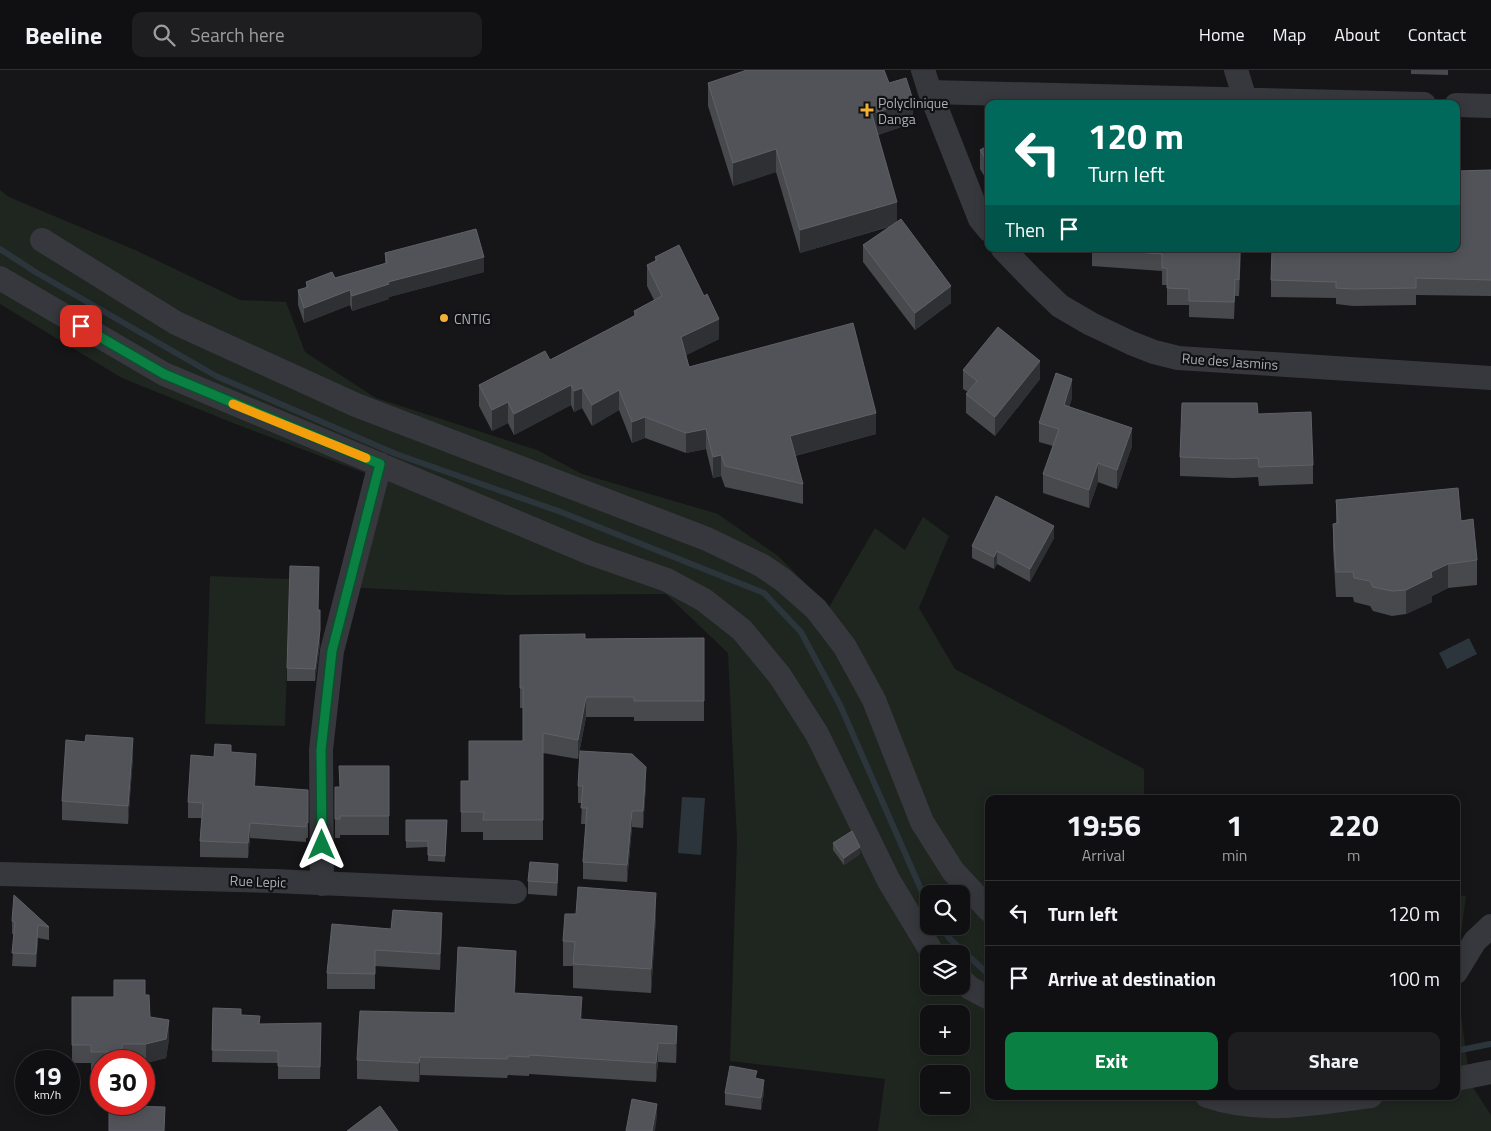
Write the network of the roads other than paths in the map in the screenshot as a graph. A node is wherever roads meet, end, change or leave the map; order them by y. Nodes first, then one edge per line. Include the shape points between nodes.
1 (923, 70) edge
2 (1236, 70) edge
3 (930, 92) junction
4 (1245, 99) junction
5 (1281, 100) edge
6 (1460, 105) edge
7 (1491, 106) edge
8 (985, 225) edge
9 (42, 240) dead end
10 (1006, 252) edge
11 (0, 278) edge
12 (1491, 378) edge
13 (380, 464) junction
14 (0, 874) edge
15 (322, 884) junction
16 (515, 892) dead end
17 (985, 906) edge
18 (1491, 926) edge
19 (928, 945) edge
20 (1460, 965) edge
21 (970, 988) edge
22 (985, 996) edge
23 (1491, 1072) edge
24 (1460, 1078) edge
25 (1224, 1100) edge
26 (1341, 1100) edge

1 - 3 street
2 - 4 street
3 - 4 street
3 - 8 street
4 - 5 street
6 - 7 street
9 - 17 street via 176,323 356,405 708,539 783,580 816,609 845,648 874,700 922,822 953,871
10 - 12 street, Rue des Jasmins via 1060,306 1091,324 1154,352 1178,358
11 - 13 street via 164,374
13 - 15 street via 332,651 321,750
13 - 19 street via 581,549 667,580 704,600 742,630 780,676 817,734 889,880
14 - 15 street, Rue Lepic
15 - 16 street, Rue Lepic
18 - 20 street via 1475,941
21 - 22 street
23 - 24 street
25 - 26 street via 1282,1108

